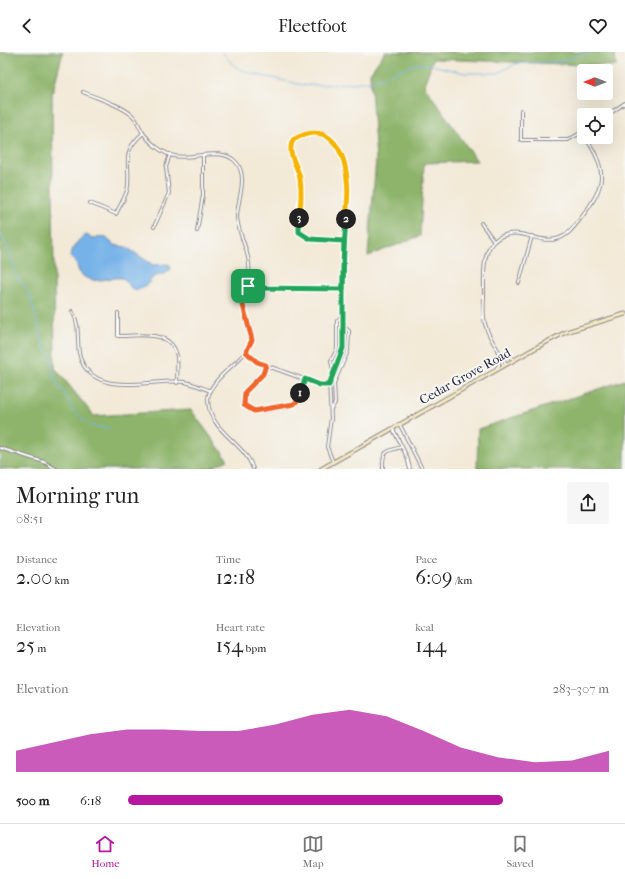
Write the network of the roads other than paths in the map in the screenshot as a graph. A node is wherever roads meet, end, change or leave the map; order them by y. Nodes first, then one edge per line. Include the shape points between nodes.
1 (83, 92) dead end
2 (625, 103) edge
3 (521, 110) dead end
4 (613, 111) edge
5 (143, 133) junction
6 (577, 135) edge
7 (590, 144) edge
8 (170, 154) junction
9 (203, 155) junction
10 (90, 203) dead end
11 (481, 223) dead end
12 (154, 227) dead end
13 (197, 231) dead end
14 (532, 236) junction
15 (344, 241) junction
16 (495, 241) junction
17 (519, 283) dead end
18 (248, 286) junction
19 (343, 289) junction
20 (72, 311) dead end
21 (118, 313) dead end
22 (625, 314) edge
23 (343, 315) junction
24 (343, 325) junction
25 (496, 347) junction
26 (246, 352) junction
27 (501, 353) junction
28 (498, 355) junction
29 (514, 359) junction
30 (505, 364) junction
31 (266, 365) junction
32 (495, 370) junction
33 (334, 371) junction
34 (305, 379) junction
35 (177, 382) junction
36 (329, 385) junction
37 (211, 391) junction
38 (330, 410) junction
39 (400, 425) junction
40 (393, 429) junction
41 (402, 447) junction
42 (0, 448) edge
43 (333, 462) junction
44 (56, 469) edge
45 (253, 469) edge
46 (321, 469) edge
47 (383, 469) edge
48 (410, 469) edge
49 (422, 469) edge

1 - 5 street via 127,111 134,117
2 - 4 street
3 - 6 street via 521,140 568,140
5 - 8 street via 152,143
5 - 10 street via 134,141 129,151 128,186 116,214
7 - 14 street via 600,165 601,177 594,201 565,236 548,240
8 - 9 street
8 - 12 street via 166,167 169,193
9 - 13 street via 203,195
9 - 18 street via 226,156 236,162 241,171 237,217 249,262
11 - 16 street
14 - 16 street via 509,233
14 - 17 street
15 - 15 street via 346,167 338,147 330,137 312,132 302,135 293,140 290,146 300,178 299,232 310,239
15 - 19 street
16 - 25 street via 486,252 484,262 484,318 485,326
18 - 19 street
18 - 26 street via 243,305 252,340
19 - 23 street
20 - 35 street via 78,326 80,357 94,377 109,383
21 - 35 street via 118,336 158,336 167,340 173,347 177,356
22 - 29 main road, Cedar Grove Road via 566,332
23 - 24 street
23 - 33 street via 337,321 337,349 331,361
24 - 33 street via 343,348
24 - 38 street via 349,331 348,351 334,384 335,403
25 - 27 street
25 - 28 street
26 - 31 street via 257,362
26 - 37 street via 221,376
27 - 29 street
27 - 30 street
28 - 30 street
28 - 32 street via 499,363
29 - 30 main road, Cedar Grove Road
30 - 32 main road, Cedar Grove Road
31 - 34 street
31 - 34 street via 263,374 245,392 244,405 248,409 254,411 294,404 298,400
32 - 39 main road, Cedar Grove Road
33 - 36 street
34 - 36 street via 320,385
35 - 37 street via 185,382
36 - 38 street
37 - 45 street via 208,400 216,424 251,461
38 - 43 street via 327,447
39 - 40 main road, Cedar Grove Road
39 - 49 street
40 - 41 street
40 - 43 main road, Cedar Grove Road
41 - 47 street via 384,454
41 - 48 street
42 - 44 street via 44,462
43 - 46 main road, Cedar Grove Road

